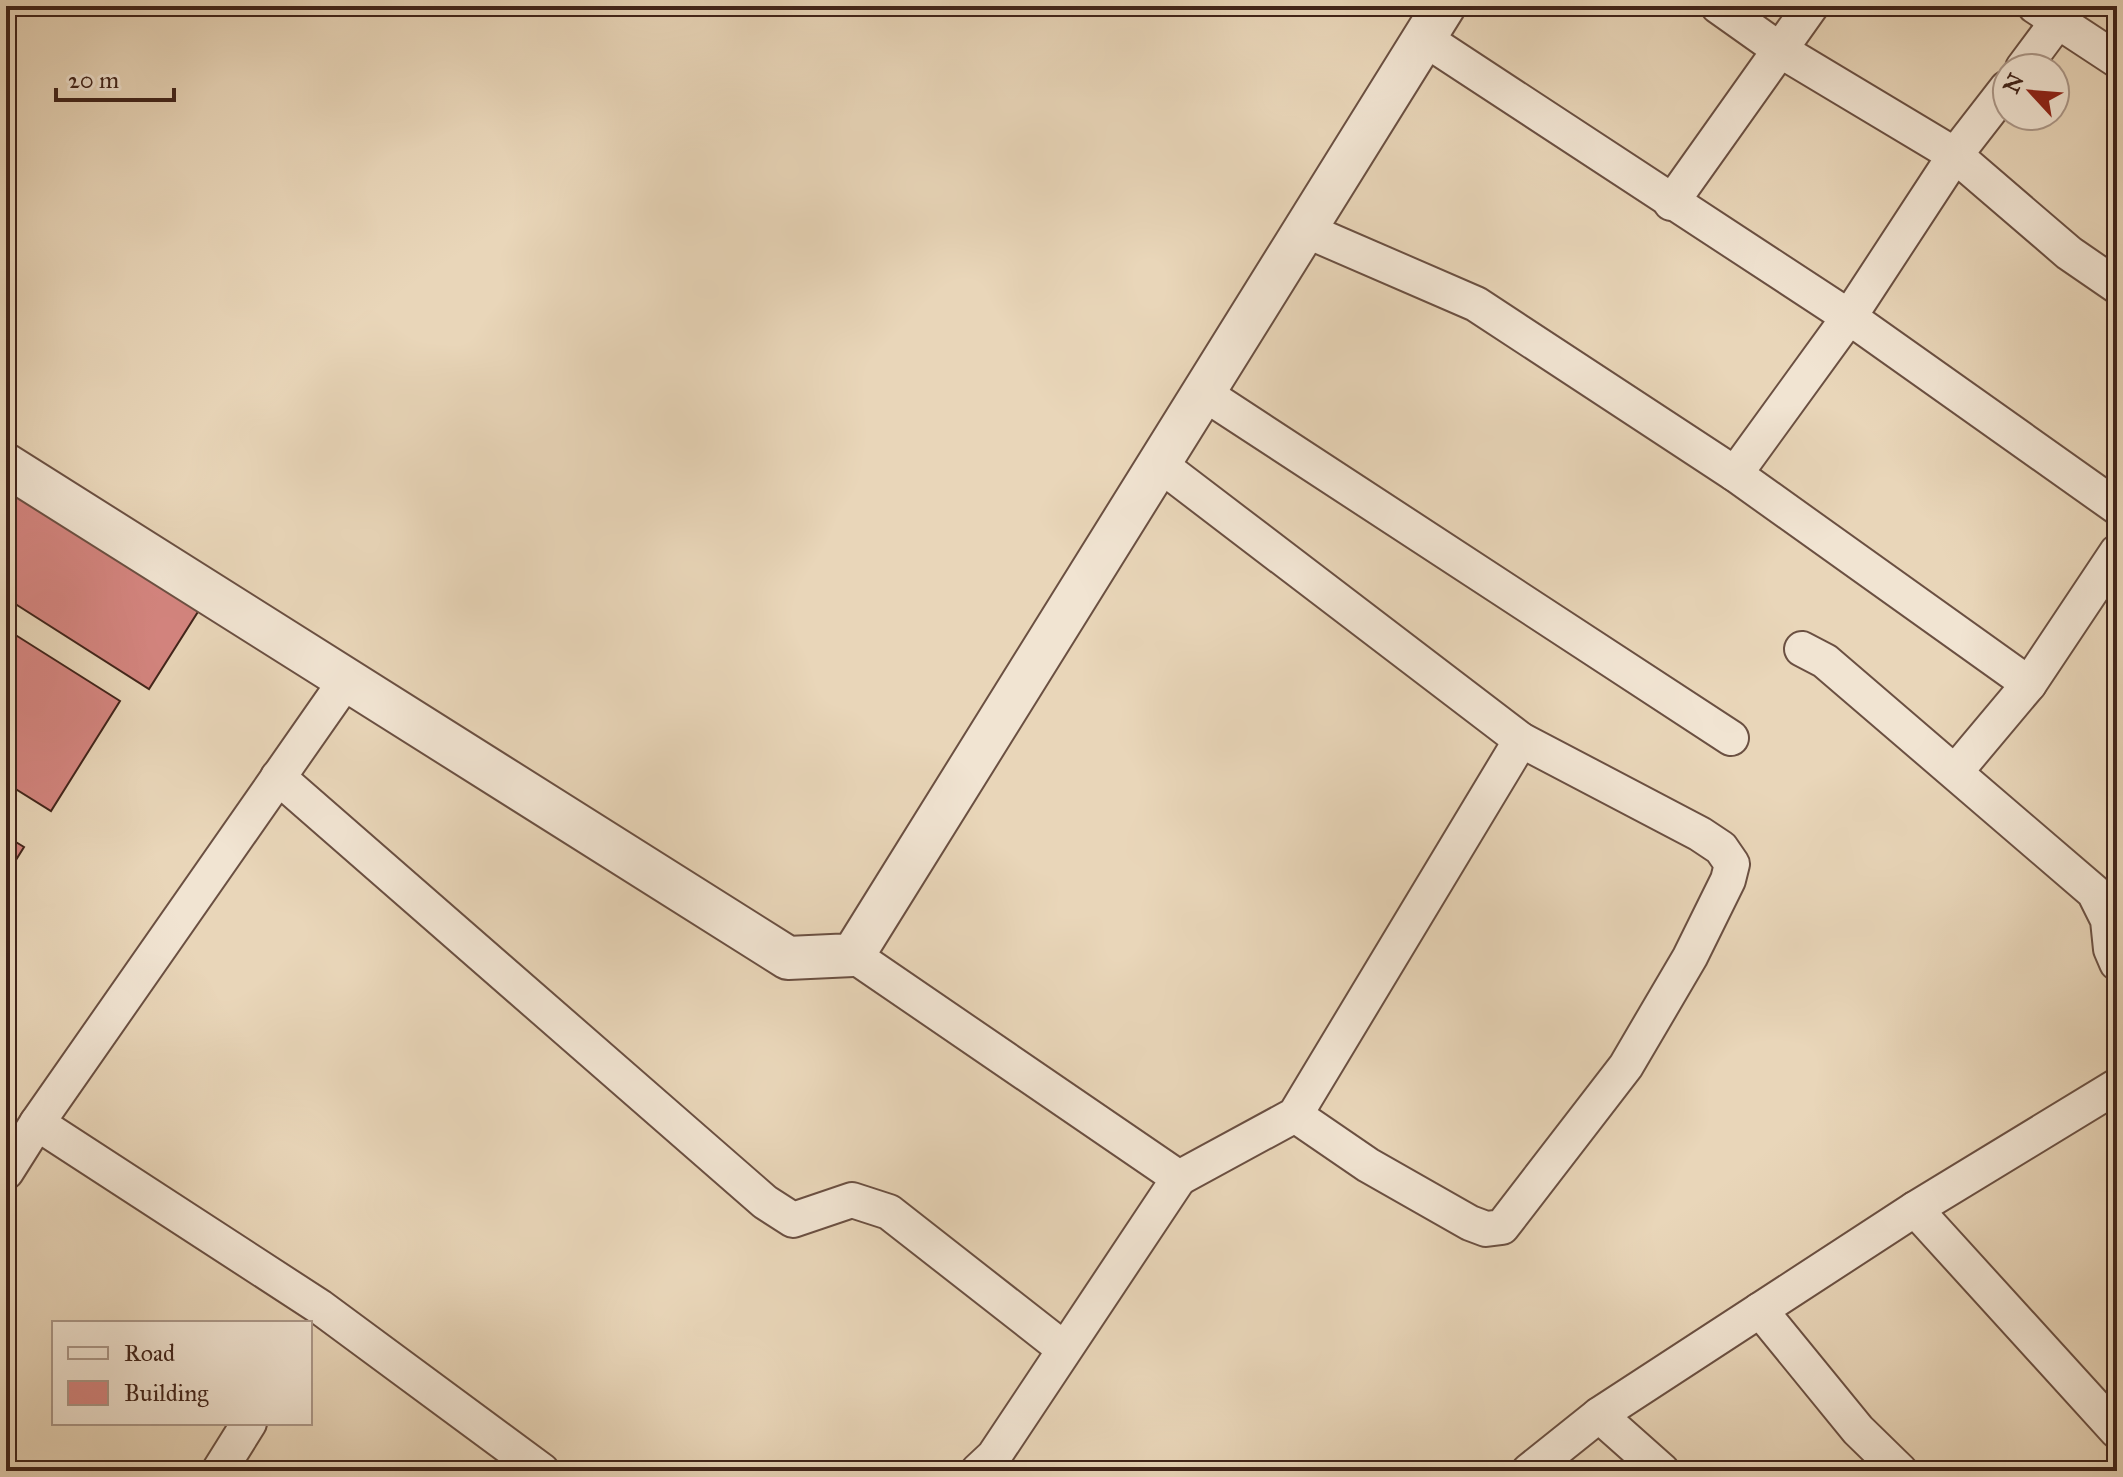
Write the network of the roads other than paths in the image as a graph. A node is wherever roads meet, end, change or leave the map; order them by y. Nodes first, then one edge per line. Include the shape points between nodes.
1 (1718, 6) edge
2 (1811, 6) edge
3 (2054, 12) edge
4 (1434, 22) edge
5 (1780, 50) junction
6 (2032, 52) edge
7 (2117, 60) edge
8 (1991, 109) edge
9 (1955, 155) junction
10 (1671, 203) junction
11 (1303, 229) junction
12 (2117, 286) edge
13 (1849, 317) junction
14 (1202, 392) junction
15 (1158, 463) junction
16 (6, 465) edge
17 (1735, 474) junction
18 (2117, 507) edge
19 (2117, 552) edge
20 (1802, 649) dead end
21 (347, 679) junction
22 (2029, 684) junction
23 (1731, 738) dead end
24 (1521, 740) junction
25 (1956, 771) junction
26 (278, 777) junction
27 (853, 955) junction
28 (2117, 963) edge
29 (2117, 1086) edge
30 (1295, 1115) junction
31 (37, 1123) junction
32 (6, 1172) edge
33 (1179, 1178) junction
34 (1915, 1209) junction
35 (1760, 1310) junction
36 (315, 1316) edge
37 (1064, 1349) junction
38 (1599, 1415) junction
39 (248, 1425) edge
40 (2117, 1431) edge
41 (219, 1471) edge
42 (542, 1471) edge
43 (978, 1471) edge
44 (1529, 1471) edge
45 (1662, 1471) edge
46 (1900, 1471) edge

1 - 5 street
2 - 5 street
3 - 6 street
3 - 7 street
4 - 10 street
4 - 11 street
5 - 9 street
5 - 10 street
8 - 9 street
9 - 12 street via 2069,253
9 - 13 street
10 - 13 street
11 - 14 street
11 - 17 street via 1476,304
13 - 17 street
13 - 18 street
14 - 15 street
14 - 23 street
15 - 24 street
15 - 27 street
16 - 21 street
17 - 22 street
19 - 22 street
20 - 25 street via 1825,661
21 - 26 street
21 - 27 street via 788,958
22 - 25 street
24 - 30 street
24 - 30 street via 1700,834 1721,848 1732,864 1690,957 1626,1066 1514,1215 1494,1229 1470,1223 1368,1165
25 - 28 street via 2094,892 2108,920
26 - 31 street
26 - 37 street via 765,1202 793,1220 852,1200 889,1212
27 - 33 street
29 - 34 street
30 - 33 street
31 - 32 street
31 - 36 street
33 - 37 street
34 - 35 street
34 - 40 street
35 - 38 street
35 - 46 street via 1858,1430
36 - 42 street
37 - 43 street via 994,1456
38 - 44 street
38 - 45 street
39 - 41 street

